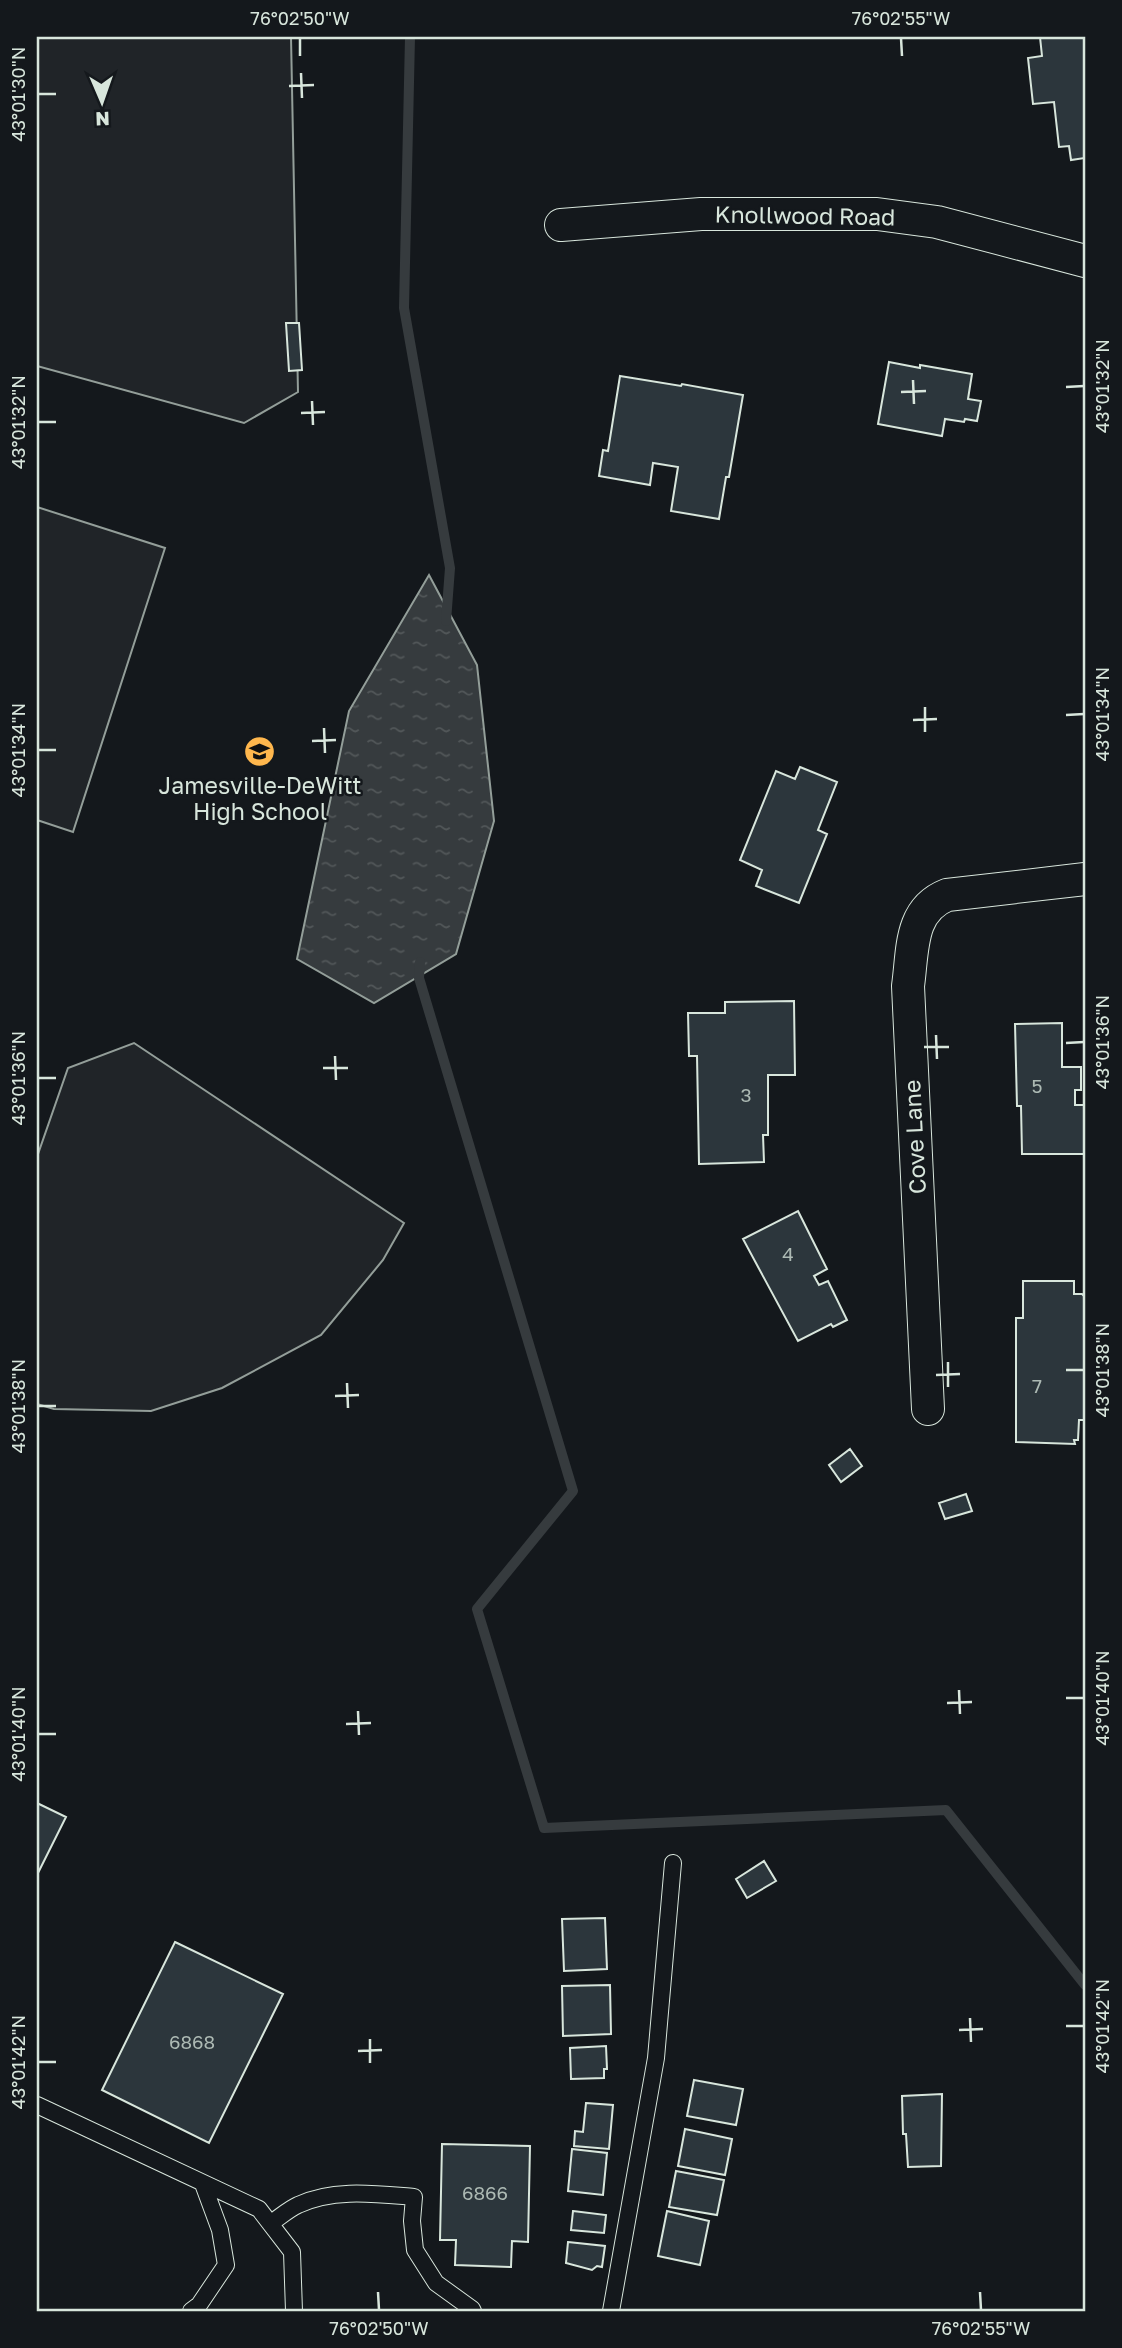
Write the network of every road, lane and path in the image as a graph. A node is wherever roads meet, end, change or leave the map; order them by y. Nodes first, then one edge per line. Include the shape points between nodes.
1 (561, 225) dead end
2 (1085, 261) edge
3 (1085, 879) edge
4 (928, 1409) dead end
5 (673, 1863) dead end
6 (37, 2105) edge
7 (203, 2185) junction
8 (271, 2223) junction
9 (191, 2311) edge
10 (294, 2311) edge
11 (472, 2311) edge
12 (611, 2311) edge

1 - 2 street, Knollwood Road via 701,214 877,214 937,222
3 - 4 street, Cove Lane via 947,895 933,900 916,923 908,986
5 - 12 lane via 656,2058
6 - 7 lane
7 - 8 lane via 259,2209
7 - 9 lane via 220,2230 226,2264 200,2305
8 - 10 lane via 292,2252
8 - 11 lane via 298,2205 326,2197 414,2197 415,2250 436,2283

